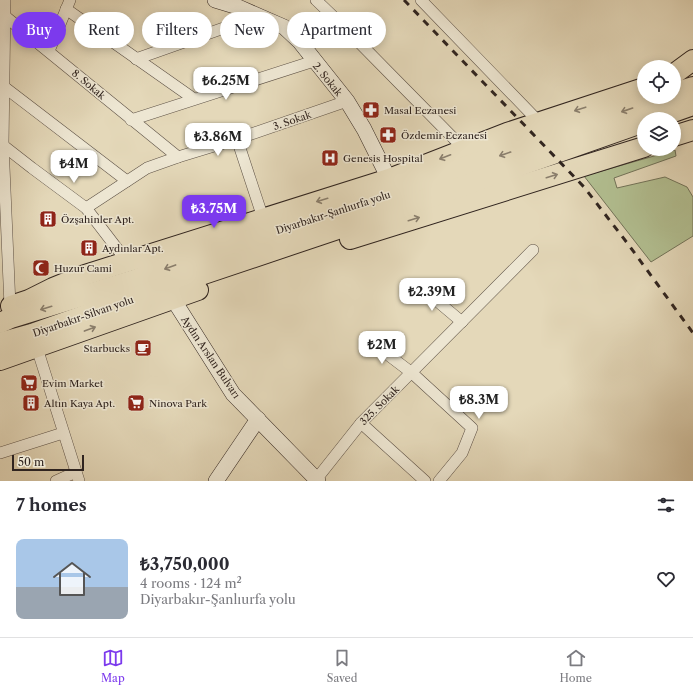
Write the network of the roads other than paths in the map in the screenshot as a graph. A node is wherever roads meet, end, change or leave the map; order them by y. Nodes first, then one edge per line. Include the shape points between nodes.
1 (4, 0) edge
2 (216, 0) edge
3 (316, 0) edge
4 (421, 0) edge
5 (68, 5) edge
6 (249, 12) edge
7 (2, 14) edge
8 (279, 25) edge
9 (220, 29) edge
10 (49, 51) junction
11 (136, 59) junction
12 (693, 60) edge
13 (314, 61) junction
14 (681, 69) edge
15 (693, 71) edge
16 (681, 75) edge
17 (2, 79) edge
18 (693, 87) edge
19 (637, 90) edge
20 (681, 91) edge
21 (194, 99) junction
22 (347, 101) junction
23 (644, 104) edge
24 (693, 105) edge
25 (673, 112) edge
26 (131, 120) junction
27 (540, 122) junction
28 (637, 124) edge
29 (693, 130) edge
30 (681, 134) edge
31 (237, 139) junction
32 (2, 144) edge
33 (637, 149) edge
34 (464, 150) junction
35 (178, 157) junction
36 (390, 179) junction
37 (127, 181) junction
38 (403, 207) junction
39 (86, 208) junction
40 (254, 221) junction
41 (340, 242) junction
42 (533, 250) dead end
43 (122, 255) dead end
44 (198, 257) junction
45 (417, 284) dead end
46 (169, 293) junction
47 (5, 307) edge
48 (462, 322) junction
49 (0, 323) edge
50 (366, 338) dead end
51 (0, 343) edge
52 (37, 348) junction
53 (0, 360) edge
54 (412, 373) junction
55 (258, 419) junction
56 (361, 423) junction
57 (63, 433) junction
58 (0, 453) edge
59 (78, 476) edge
60 (56, 481) edge
61 (216, 481) edge
62 (317, 481) edge
63 (425, 481) edge
64 (439, 481) edge

1 - 7 street
2 - 6 street, 2. Sokak
3 - 34 street
4 - 27 street
5 - 10 street
5 - 11 street
7 - 10 street, 8. Sokak
7 - 17 street
8 - 13 street, 2. Sokak via 300,42
9 - 11 street
10 - 26 street, 8. Sokak
11 - 21 street
12 - 14 highway
13 - 21 street
13 - 22 street, 2. Sokak
15 - 16 highway
17 - 32 street
17 - 37 street
18 - 20 highway
19 -> 27 highway
21 - 26 street
22 - 31 street, 3. Sokak
22 - 36 street, 2. Sokak
23 -> 44 highway, Diyarbakır-Şanlıurfa yolu
24 - 25 highway
26 - 35 street, 8. Sokak
27 - 34 highway
28 - 38 highway
29 - 30 highway
31 - 35 street, 3. Sokak
31 - 40 street
32 - 39 street
32 - 47 street
41 -> 33 highway
34 -> 36 highway
35 - 37 street, 3. Sokak via 147,168
36 -> 40 highway
37 - 39 street, 3. Sokak
38 - 41 highway
38 - 46 highway
39 - 43 street
40 - 44 street
40 - 47 highway via 84,275 29,300
41 - 46 highway
42 - 48 street, 325. Sokak
44 -> 49 highway, Diyarbakır-Şanlıurfa yolu
45 - 48 street
46 - 51 highway, Diyarbakır-Silvan yolu
52 -> 46 highway
46 - 55 street, Aydın Arslan Bulvarı via 233,394
48 - 54 street, 325. Sokak
50 - 54 street
52 - 53 highway
52 - 57 street
54 - 56 street, 325. Sokak
54 - 64 street via 472,428 462,453
55 - 61 street
55 - 62 street, Aydın Arslan Bulvarı
56 - 62 street, 325. Sokak
56 - 63 street
57 - 58 street
57 - 59 street
59 - 60 street

